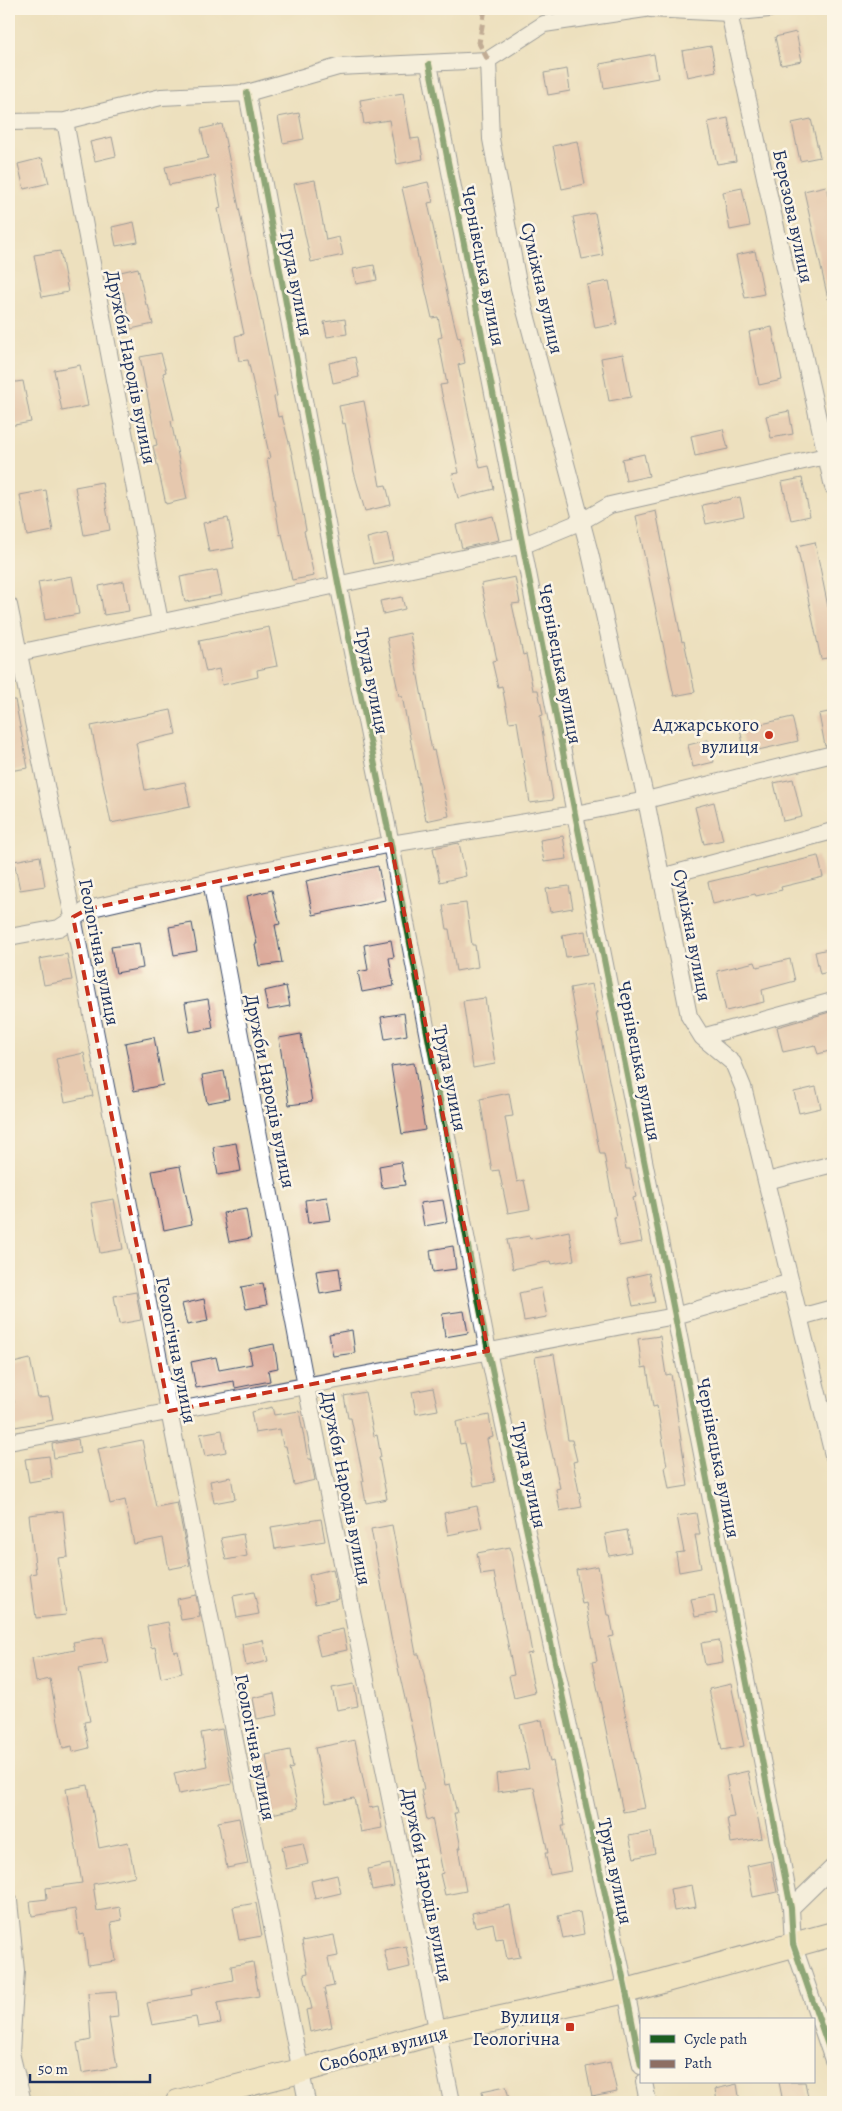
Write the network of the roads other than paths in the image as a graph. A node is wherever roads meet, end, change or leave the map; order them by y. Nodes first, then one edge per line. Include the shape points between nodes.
1 (645, 9) edge
2 (650, 9) edge
3 (768, 9) edge
4 (729, 13) junction
5 (488, 60) junction
6 (429, 64) junction
7 (247, 93) junction
8 (64, 121) junction
9 (9, 122) edge
10 (826, 456) junction
11 (833, 487) edge
12 (582, 520) junction
13 (524, 545) junction
14 (338, 583) junction
15 (9, 605) edge
16 (160, 622) junction
17 (18, 653) junction
18 (833, 754) edge
19 (646, 800) junction
20 (575, 814) junction
21 (833, 831) edge
22 (391, 844) junction
23 (661, 877) junction
24 (211, 881) junction
25 (73, 918) junction
26 (9, 937) edge
27 (833, 1001) edge
28 (702, 1037) junction
29 (833, 1164) edge
30 (766, 1181) junction
31 (791, 1282) junction
32 (833, 1308) edge
33 (676, 1316) junction
34 (800, 1316) junction
35 (488, 1351) junction
36 (306, 1386) junction
37 (169, 1411) junction
38 (9, 1442) edge
39 (833, 1454) edge
40 (833, 1867) edge
41 (9, 1901) edge
42 (791, 1908) junction
43 (833, 1934) edge
44 (793, 1944) junction
45 (626, 1991) junction
46 (437, 2032) junction
47 (833, 2060) edge
48 (640, 2061) edge
49 (300, 2071) junction
50 (644, 2084) edge
51 (23, 2102) edge
52 (178, 2102) edge
53 (307, 2102) edge
54 (452, 2102) edge
55 (648, 2102) edge

1 - 5 street via 544,24
2 - 4 street
3 - 4 street
4 - 10 street, Березова вулиця
5 - 6 street
5 - 12 street, Суміжна вулиця via 491,139 519,288
6 - 7 street via 338,67
6 - 13 street, Чернівецька вулиця
7 - 8 street via 162,97
7 - 14 street, Труда вулиця
8 - 9 street
8 - 16 street, Дружби Народів вулиця
10 - 11 street, Березова вулиця
10 - 12 street via 610,505
12 - 13 street
12 - 19 street, Суміжна вулиця
13 - 14 street
13 - 20 street, Чернівецька вулиця
14 - 16 street
14 - 22 street, Труда вулиця
15 - 17 street, Геологічна вулиця
16 - 17 street
17 - 25 street, Геологічна вулиця
18 - 19 street
19 - 20 street
19 - 23 street, Суміжна вулиця
20 - 22 street
20 - 33 street, Чернівецька вулиця
21 - 23 street
22 - 24 street
22 - 35 street, Труда вулиця
23 - 28 street, Суміжна вулиця via 689,1016
24 - 25 street via 88,909
24 - 36 street, Дружби Народів вулиця
25 - 26 street via 59,928
25 - 37 street, Геологічна вулиця
27 - 28 street
28 - 30 street, Суміжна вулиця via 734,1063 744,1087
29 - 30 street
30 - 31 street, Суміжна вулиця
31 - 33 street
31 - 34 street, Суміжна вулиця
32 - 34 street
33 - 35 street
33 - 42 street, Чернівецька вулиця
34 - 39 street, Суміжна вулиця
35 - 36 street
35 - 45 street, Труда вулиця
36 - 37 street
36 - 46 street, Дружби Народів вулиця
37 - 38 street
37 - 49 street, Геологічна вулиця
40 - 42 street
41 - 51 street via 16,1971 11,2052
42 - 44 street, Чернівецька вулиця
43 - 44 main road, Свободи вулиця
44 - 45 main road, Свободи вулиця
44 - 47 street, Чернівецька вулиця
45 - 46 main road, Свободи вулиця
45 - 48 street, Труда вулиця
46 - 49 main road, Свободи вулиця
46 - 54 street, Дружби Народів вулиця
49 - 52 main road, Свободи вулиця
49 - 53 street, Геологічна вулиця
50 - 55 street

